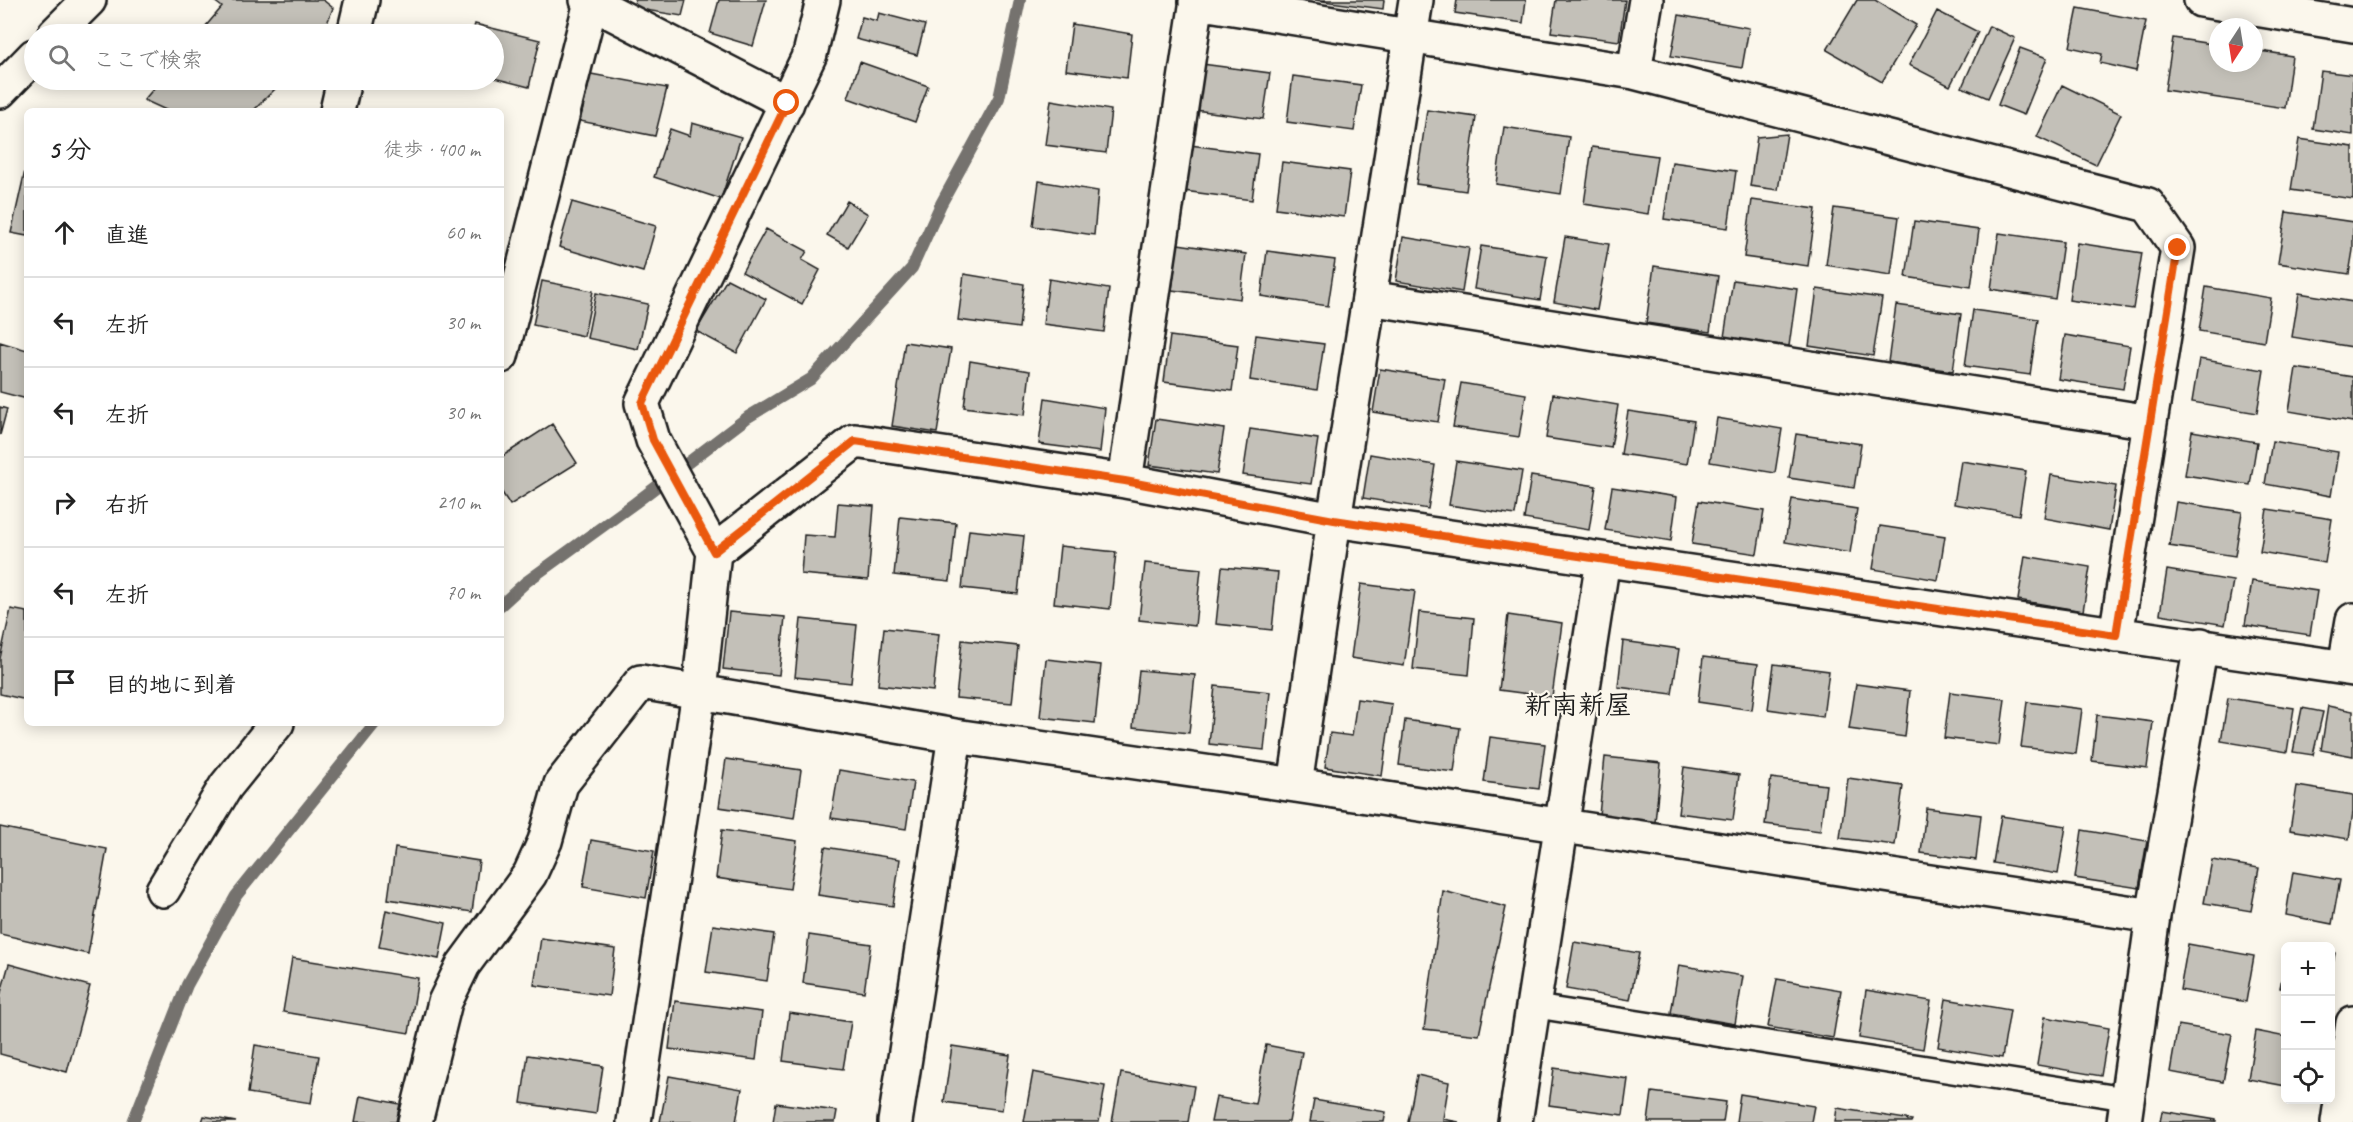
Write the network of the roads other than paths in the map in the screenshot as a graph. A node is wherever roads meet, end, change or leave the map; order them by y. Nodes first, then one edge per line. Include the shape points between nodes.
1 (89, 0) edge
2 (362, 0) edge
3 (823, 0) edge
4 (1416, 0) edge
5 (1646, 0) edge
6 (2201, 0) edge
7 (589, 1) edge
8 (1197, 1) edge
9 (2280, 7) edge
10 (65, 24) edge
11 (356, 24) edge
12 (2353, 26) edge
13 (1411, 35) junction
14 (24, 67) edge
15 (1634, 72) junction
16 (342, 90) edge
17 (0, 92) edge
18 (787, 103) junction
19 (338, 108) edge
20 (1369, 298) junction
21 (504, 344) edge
22 (2150, 422) junction
23 (1125, 481) junction
24 (1334, 520) junction
25 (714, 552) junction
26 (1603, 560) junction
27 (2353, 620) edge
28 (2116, 635) junction
29 (2201, 645) junction
30 (2349, 668) edge
31 (699, 692) junction
32 (275, 726) edge
33 (955, 736) junction
34 (1295, 785) junction
35 (1562, 827) junction
36 (163, 890) dead end
37 (2153, 916) junction
38 (1533, 1006) junction
39 (2353, 1023) edge
40 (2126, 1110) edge
41 (415, 1122) edge
42 (634, 1122) edge
43 (895, 1122) edge
44 (1515, 1122) edge
45 (2338, 1122) edge

1 - 10 street
2 - 11 street
3 - 18 street via 810,54
4 - 13 street
5 - 15 street
6 - 9 street
7 - 18 street
7 - 21 street
8 - 13 street
8 - 23 street
9 - 12 street
13 - 15 street
13 - 20 street
14 - 17 street
15 - 22 street via 2148,205 2178,248
16 - 19 street
18 - 25 street via 642,403 653,440
20 - 22 street
20 - 24 street
22 - 28 street
23 - 24 street
23 - 25 street via 855,441
24 - 26 street
24 - 34 street
25 - 31 street
26 - 28 street
26 - 35 street
27 - 30 street
28 - 29 street
29 - 30 street
29 - 37 street
31 - 33 street
31 - 41 street via 641,682 561,784 530,873 463,966 445,1002
31 - 42 street
32 - 36 street via 226,786
33 - 34 street
33 - 43 street
34 - 35 street
35 - 37 street
35 - 38 street
37 - 40 street
38 - 40 lane
38 - 44 street
39 - 45 street

